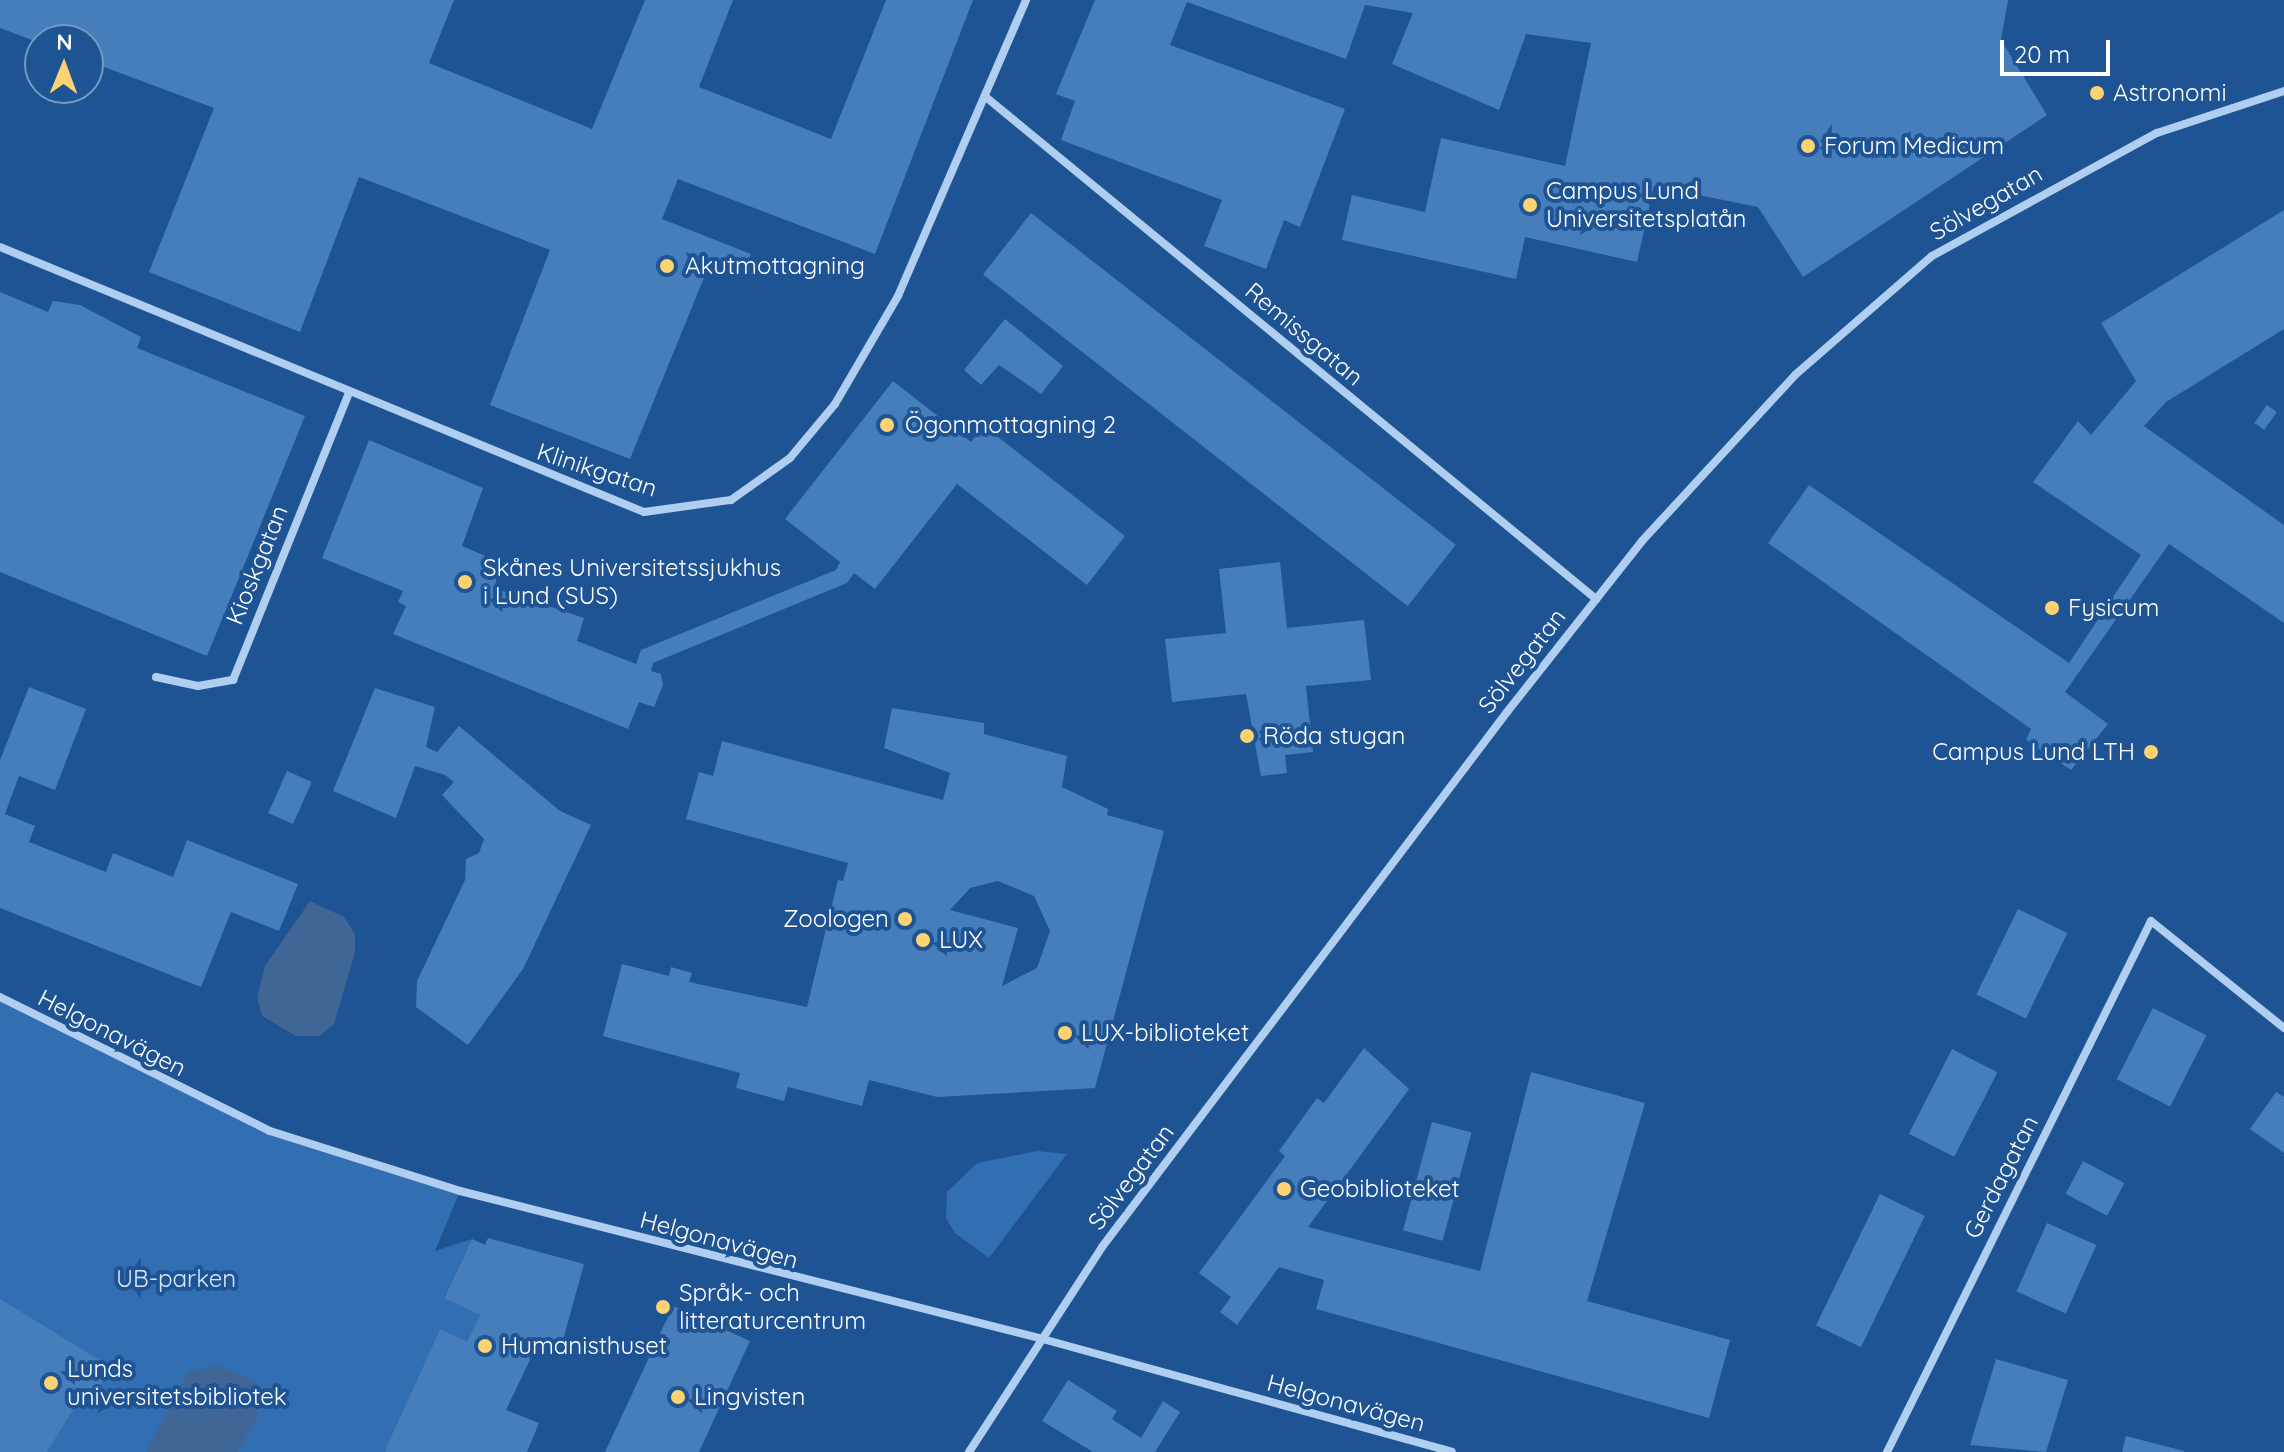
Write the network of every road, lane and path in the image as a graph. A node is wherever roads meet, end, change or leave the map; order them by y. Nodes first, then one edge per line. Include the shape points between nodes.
1 (1026, 0) edge
2 (2284, 91) edge
3 (987, 98) junction
4 (0, 247) edge
5 (349, 393) junction
6 (1596, 599) junction
7 (156, 677) dead end
8 (0, 997) edge
9 (2284, 1028) edge
10 (1039, 1338) junction
11 (969, 1452) edge
12 (1452, 1452) edge
13 (1887, 1452) edge

1 - 3 street, Klinikgatan
2 - 6 street, Sölvegatan via 2157,133 1932,256 1795,375
3 - 5 street, Klinikgatan via 898,296 835,404 790,458 731,500 644,512
3 - 6 street, Remissgatan
4 - 5 street, Klinikgatan
5 - 7 street, Kioskgatan via 233,680 198,686
6 - 10 street, Sölvegatan
8 - 10 street, Helgonavägen via 270,1131 514,1206 990,1331
9 - 13 street, Gerdagatan via 2151,921
10 - 11 street, Sölvegatan
10 - 12 street, Helgonavägen

